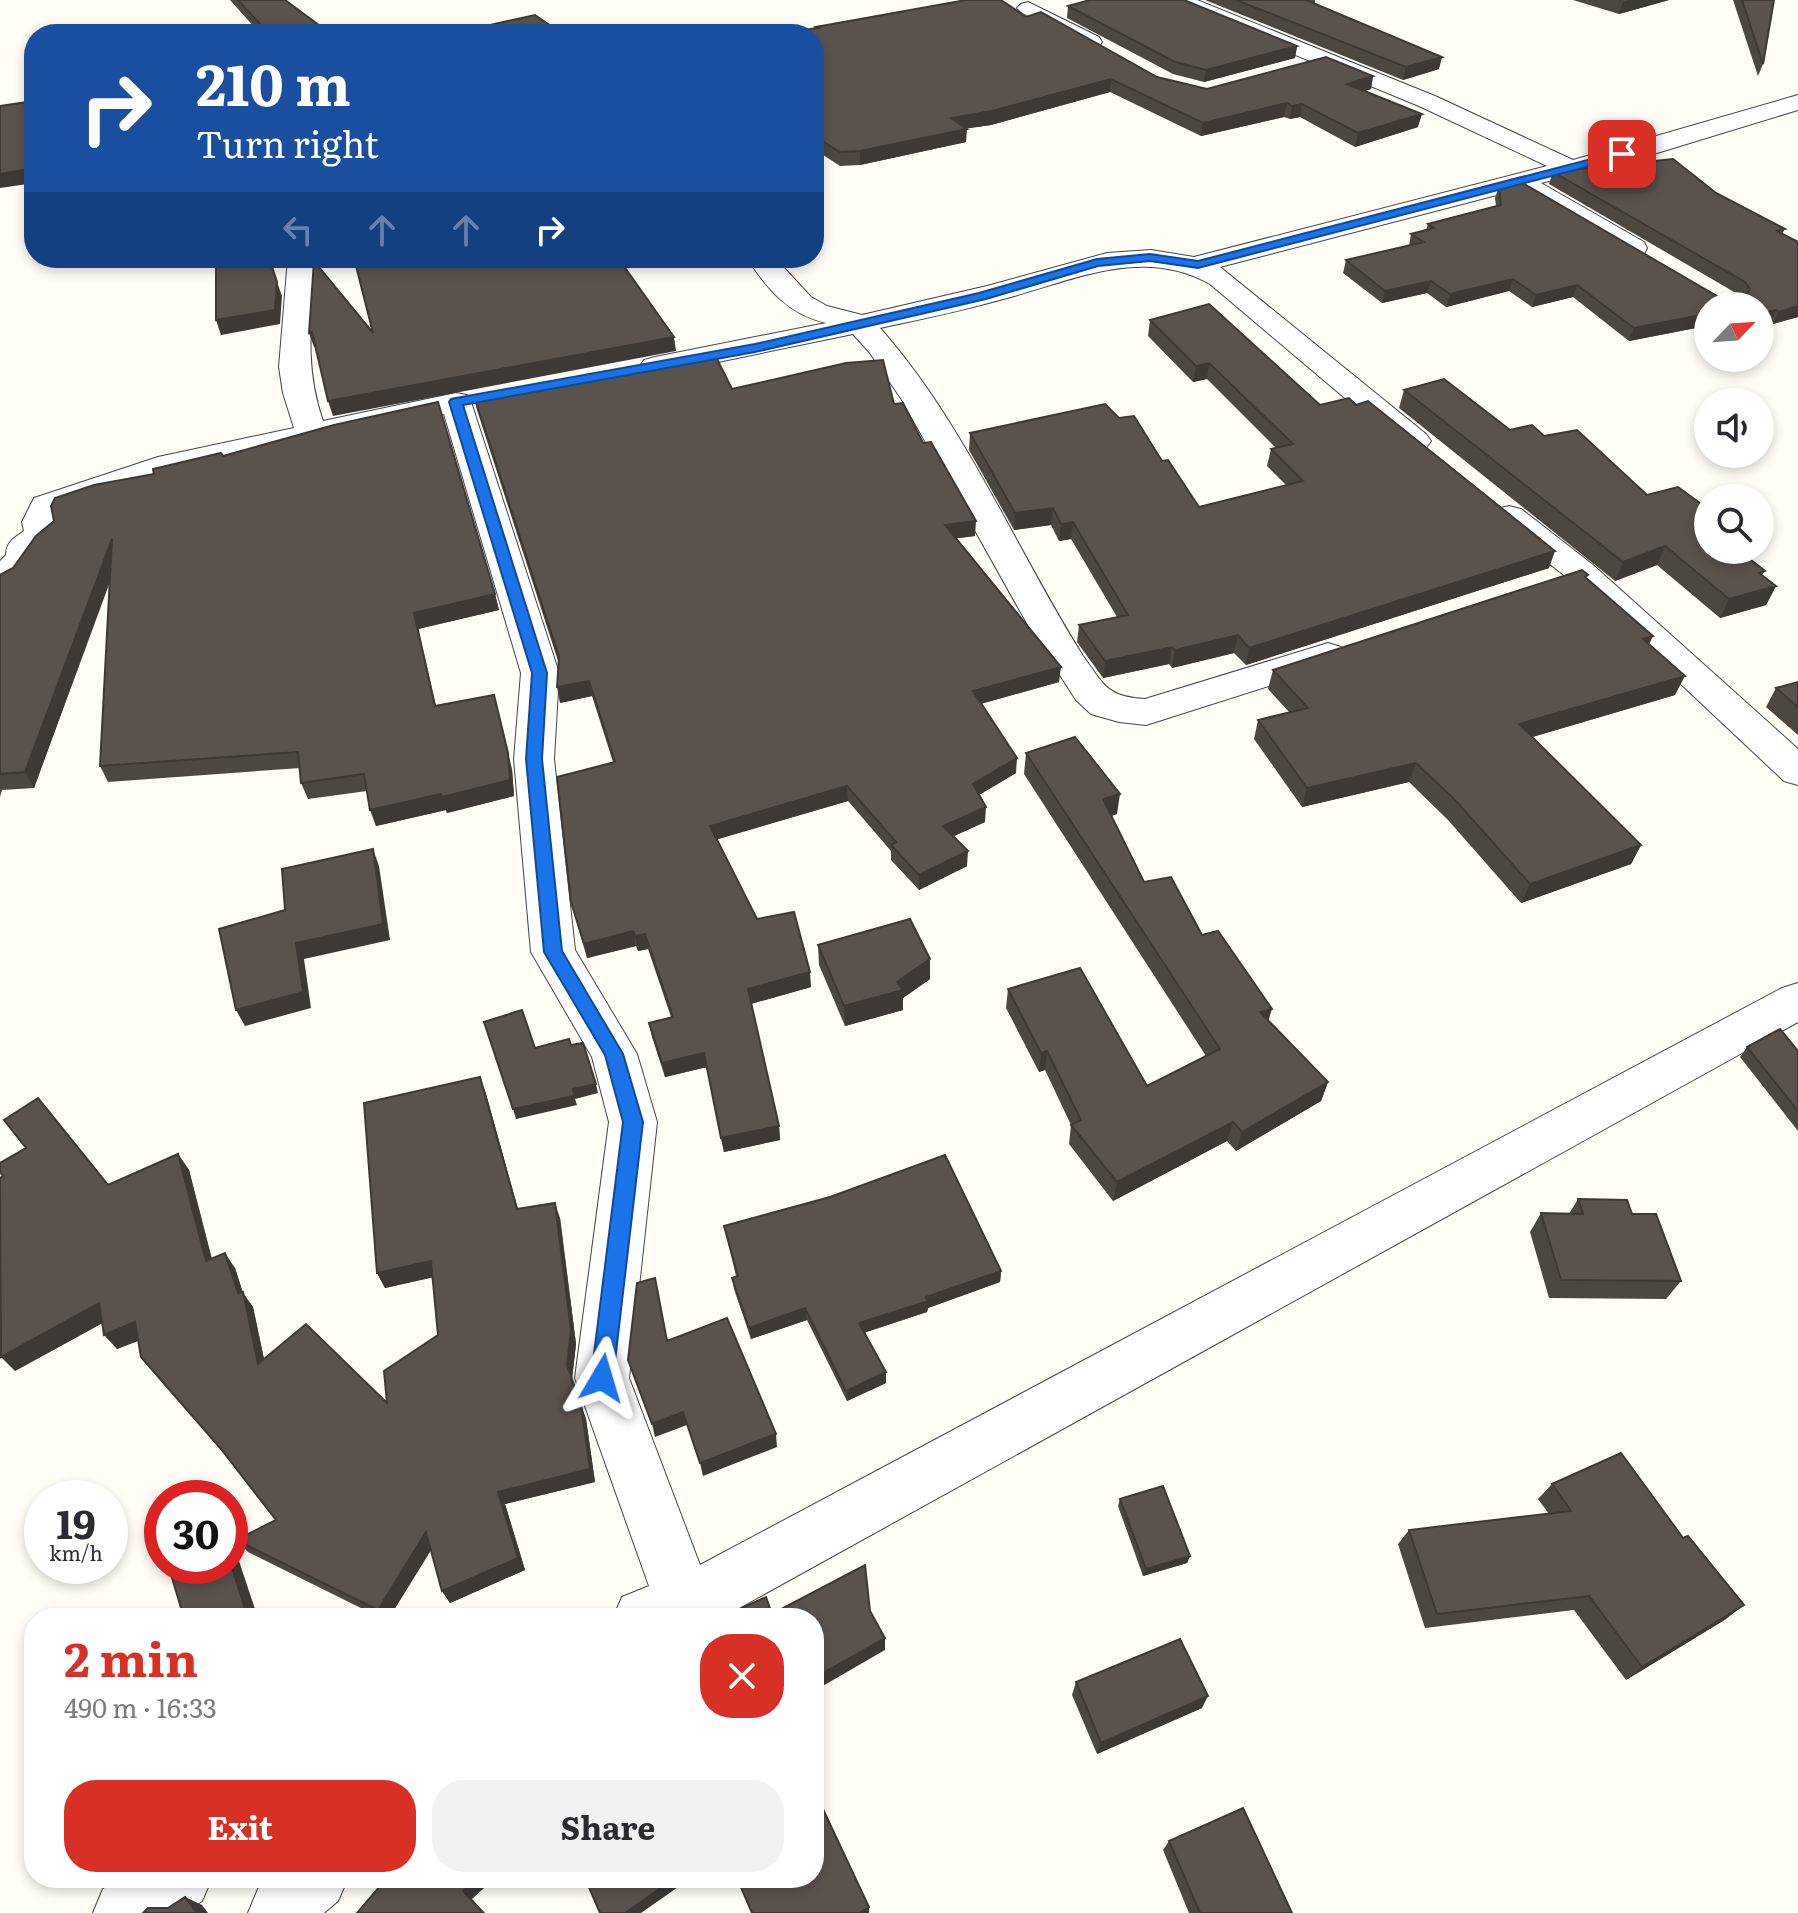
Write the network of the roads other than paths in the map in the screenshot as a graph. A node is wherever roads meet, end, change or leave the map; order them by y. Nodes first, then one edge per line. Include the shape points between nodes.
1 (1179, 0) edge
2 (1028, 8) dead end
3 (1110, 52) edge
4 (1325, 60) junction
5 (1287, 71) edge
6 (1798, 102) edge
7 (1570, 168) junction
8 (1519, 181) junction
9 (1650, 257) edge
10 (1198, 264) junction
11 (301, 268) edge
12 (769, 268) edge
13 (857, 324) junction
14 (635, 370) edge
15 (311, 431) junction
16 (1436, 458) edge
17 (1484, 496) edge
18 (0, 581) edge
19 (1358, 646) edge
20 (1798, 771) edge
21 (1798, 1001) edge
22 (663, 1608) edge
23 (671, 1608) edge
24 (164, 1888) edge
25 (302, 1888) edge
26 (127, 1913) edge
27 (282, 1913) edge

1 - 4 street
2 - 3 street
4 - 5 street
4 - 7 street
6 - 7 street
7 - 8 street
8 - 9 street
8 - 10 street
10 - 13 street via 1150,258 1097,263
10 - 16 street
11 - 15 street via 294,367
12 - 13 street via 813,311
13 - 14 street
13 - 19 street via 890,359 939,434 1063,653 1103,704 1146,712
15 - 18 street via 169,464 46,505 39,522 42,535 23,547 23,557
15 - 22 street via 471,399 540,673 534,759 553,952 614,1054 633,1122 602,1378
17 - 20 street via 1566,577
21 - 23 street
24 - 26 street
25 - 27 street

